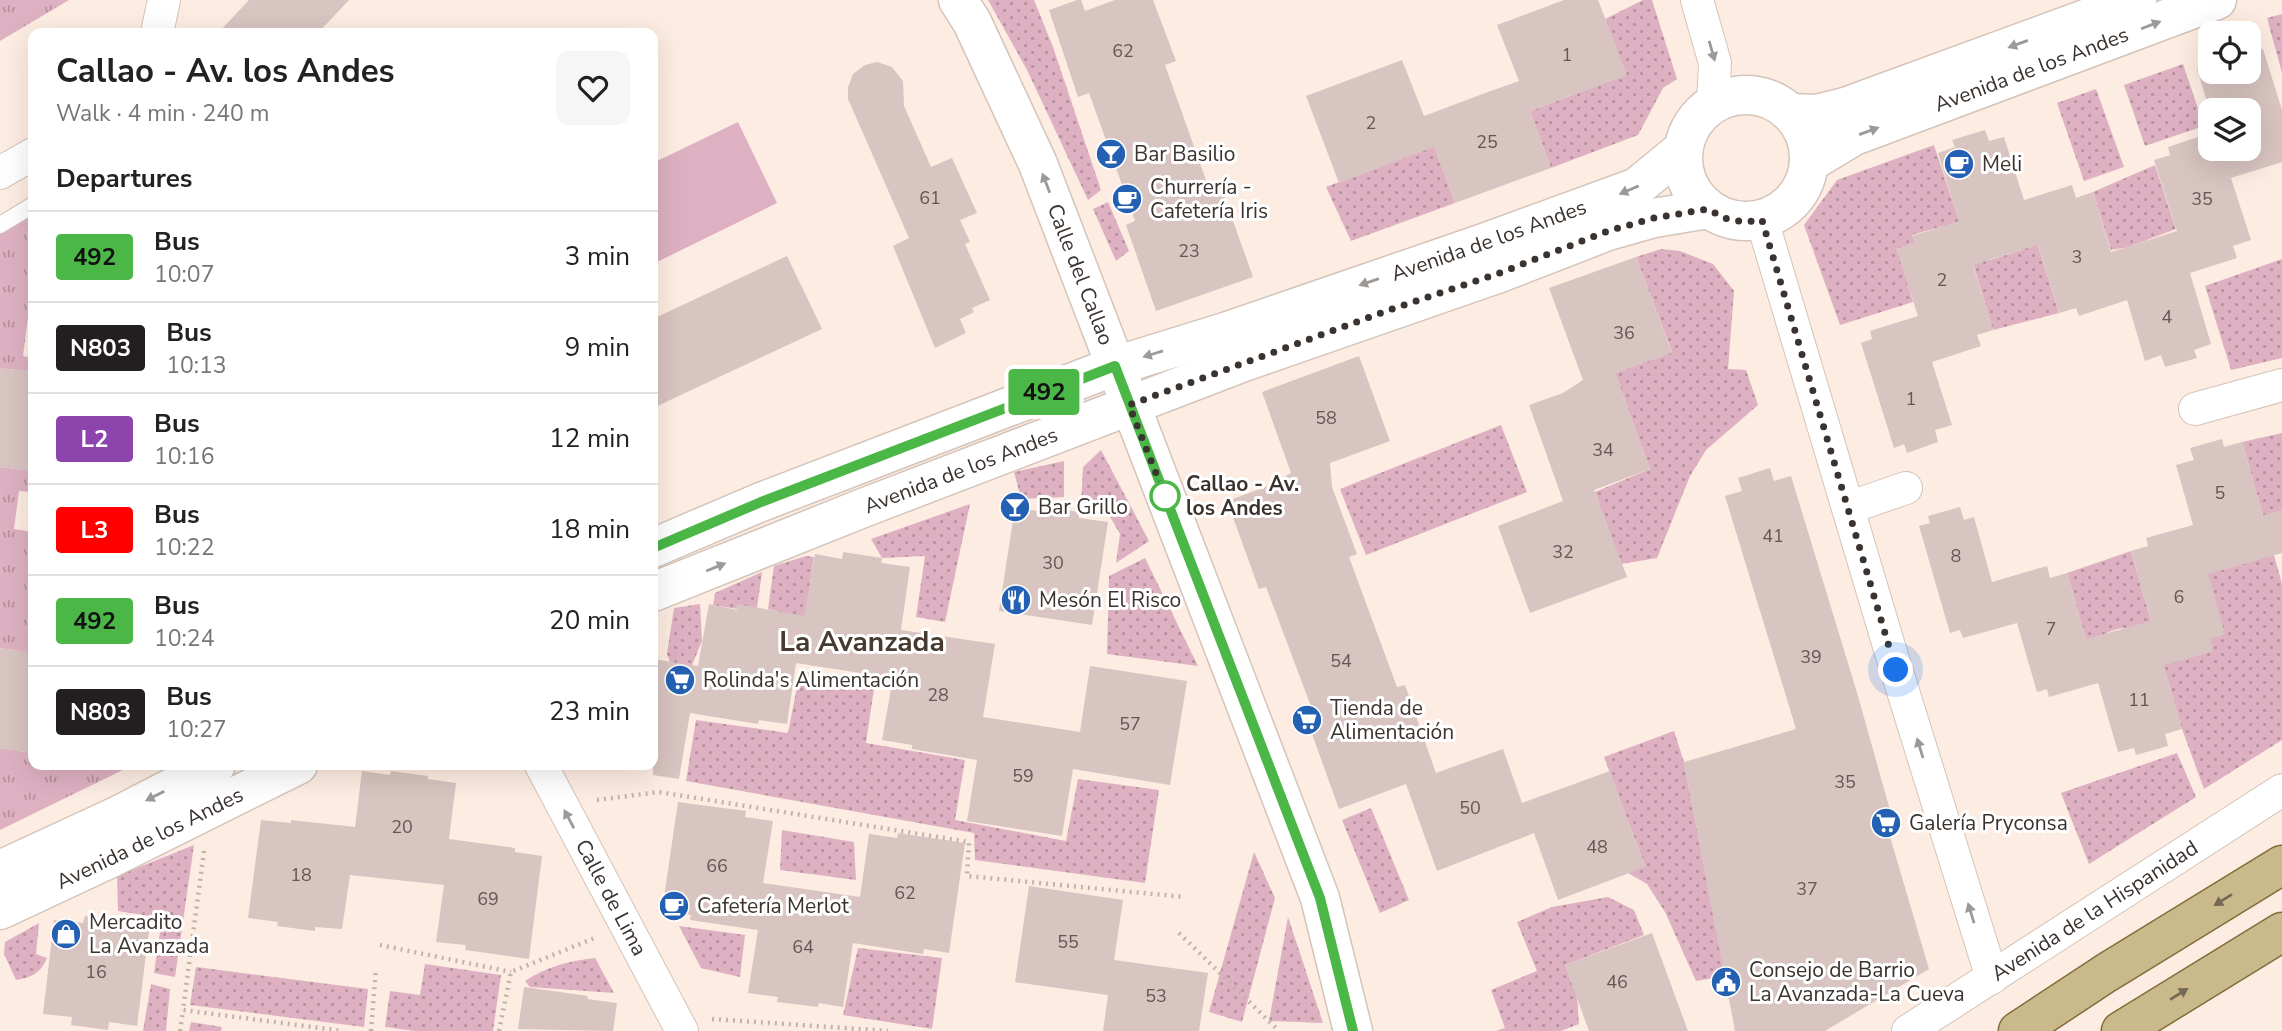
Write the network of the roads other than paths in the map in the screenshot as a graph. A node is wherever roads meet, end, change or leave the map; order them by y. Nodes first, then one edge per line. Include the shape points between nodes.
1 (164, 0) edge
2 (958, 0) edge
3 (1697, 0) edge
4 (2137, 0) edge
5 (2217, 0) edge
6 (159, 28) edge
7 (1713, 103) junction
8 (1791, 113) junction
9 (1683, 149) junction
10 (28, 157) edge
11 (1809, 163) junction
12 (0, 173) edge
13 (28, 208) edge
14 (1708, 209) junction
15 (1762, 220) junction
16 (0, 225) edge
17 (1115, 366) junction
18 (2282, 385) edge
19 (1129, 405) junction
20 (2195, 409) dead end
21 (1906, 488) dead end
22 (1848, 508) junction
23 (658, 546) edge
24 (658, 590) edge
25 (206, 770) edge
26 (288, 770) edge
27 (544, 770) edge
28 (2282, 790) edge
29 (2282, 865) edge
30 (0, 870) edge
31 (0, 910) edge
32 (2282, 932) edge
33 (1992, 978) junction
34 (678, 1024) edge
35 (1353, 1031) edge
36 (1908, 1031) edge
37 (2018, 1031) edge
38 (2121, 1031) edge

1 - 6 street
17 -> 2 main road, Calle del Callao via 1038,164
3 -> 7 street via 1715,63
4 -> 8 main road, Avenida de los Andes via 1845,107 1817,114
11 -> 5 main road, Avenida de los Andes via 1854,136
7 - 8 main road via 1754,95
7 - 9 main road via 1688,131
8 - 11 main road via 1805,136
9 - 14 main road via 1683,171 1692,192
9 -> 17 main road, Avenida de los Andes via 1637,187
10 - 12 street
11 - 15 main road via 1805,183 1794,199
13 - 16 lane
14 - 15 main road via 1743,222
14 - 19 main road, Avenida de los Andes via 1608,231
15 - 22 street
17 - 19 main road, Calle del Callao
17 - 23 main road, Avenida de los Andes
18 - 20 street
24 -> 19 main road, Avenida de los Andes
19 - 35 main road, Calle del Callao via 1320,898
21 - 22 street
33 -> 22 street
25 -> 30 main road, Avenida de los Andes
26 - 31 main road, Avenida de los Andes
34 -> 27 street, Calle de Lima
28 - 33 street, Avenida de la Hispanidad
29 -> 37 main road
38 -> 32 main road
33 - 36 street, Avenida de la Hispanidad

